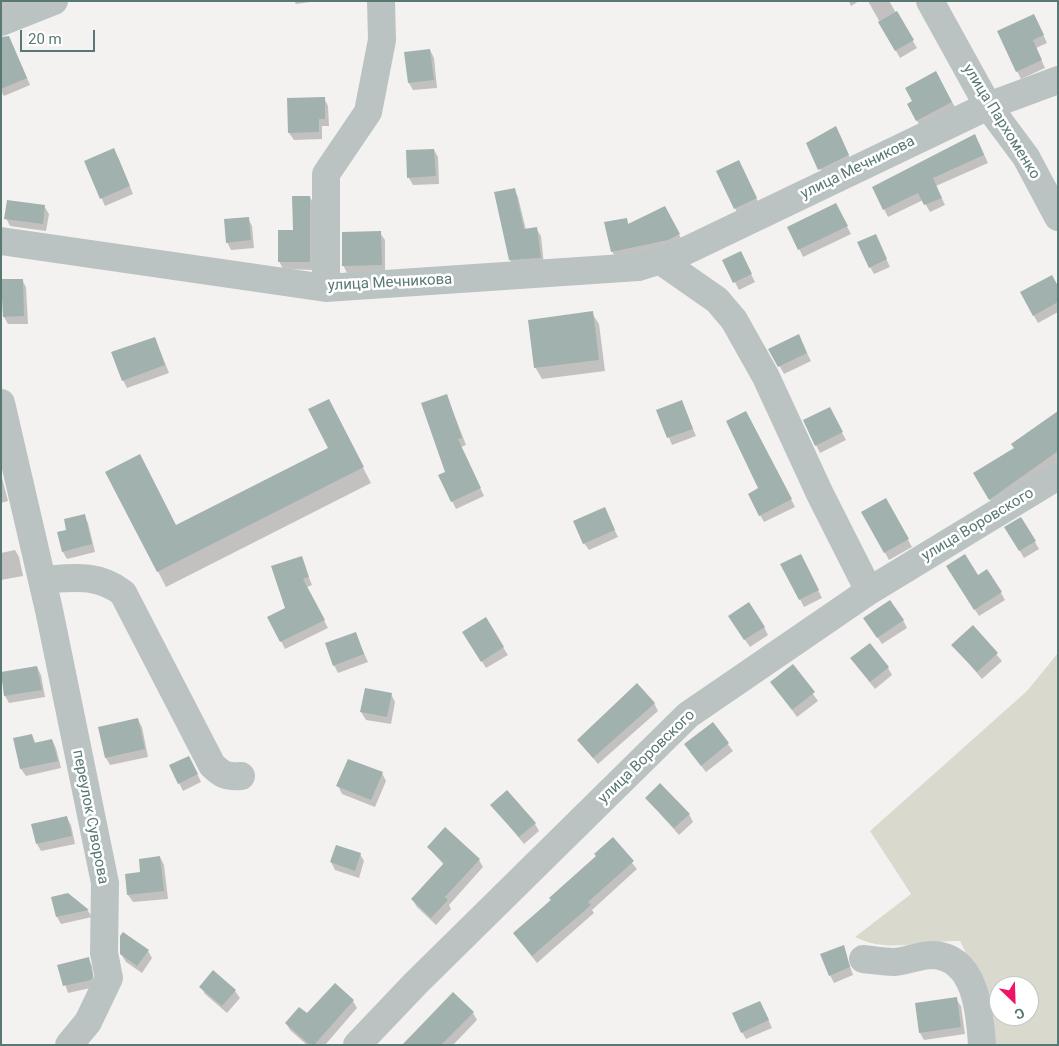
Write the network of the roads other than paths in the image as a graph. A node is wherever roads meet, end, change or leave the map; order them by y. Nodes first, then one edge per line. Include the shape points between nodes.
1 (54, 1) edge
2 (381, 1) edge
3 (930, 1) edge
4 (1, 22) edge
5 (1058, 80) edge
6 (988, 106) junction
7 (1058, 217) edge
8 (1, 241) edge
9 (661, 261) junction
10 (326, 288) junction
11 (1, 403) edge
12 (1058, 476) edge
13 (42, 580) junction
14 (869, 591) junction
15 (241, 776) dead end
16 (863, 959) dead end
17 (69, 1045) edge
18 (357, 1045) edge
19 (982, 1045) edge

1 - 4 street
2 - 10 street via 382,40 368,112 326,174
3 - 6 street, улица Пархоменко
5 - 6 street, улица Мечникова
6 - 7 street, улица Пархоменко via 1026,157
6 - 9 street, улица Мечникова
8 - 10 street, улица Мечникова
9 - 10 street, улица Мечникова via 638,267
9 - 14 street via 717,300 734,320 766,377
11 - 13 street, переулок Суворова
12 - 14 street, улица Воровского
13 - 15 street via 89,577 123,592 212,765 220,774
13 - 17 street, переулок Суворова via 105,883 104,953 109,978 88,1022
14 - 18 street, улица Воровского via 688,715
16 - 19 street via 894,962 932,955 950,959 974,989 980,1008

